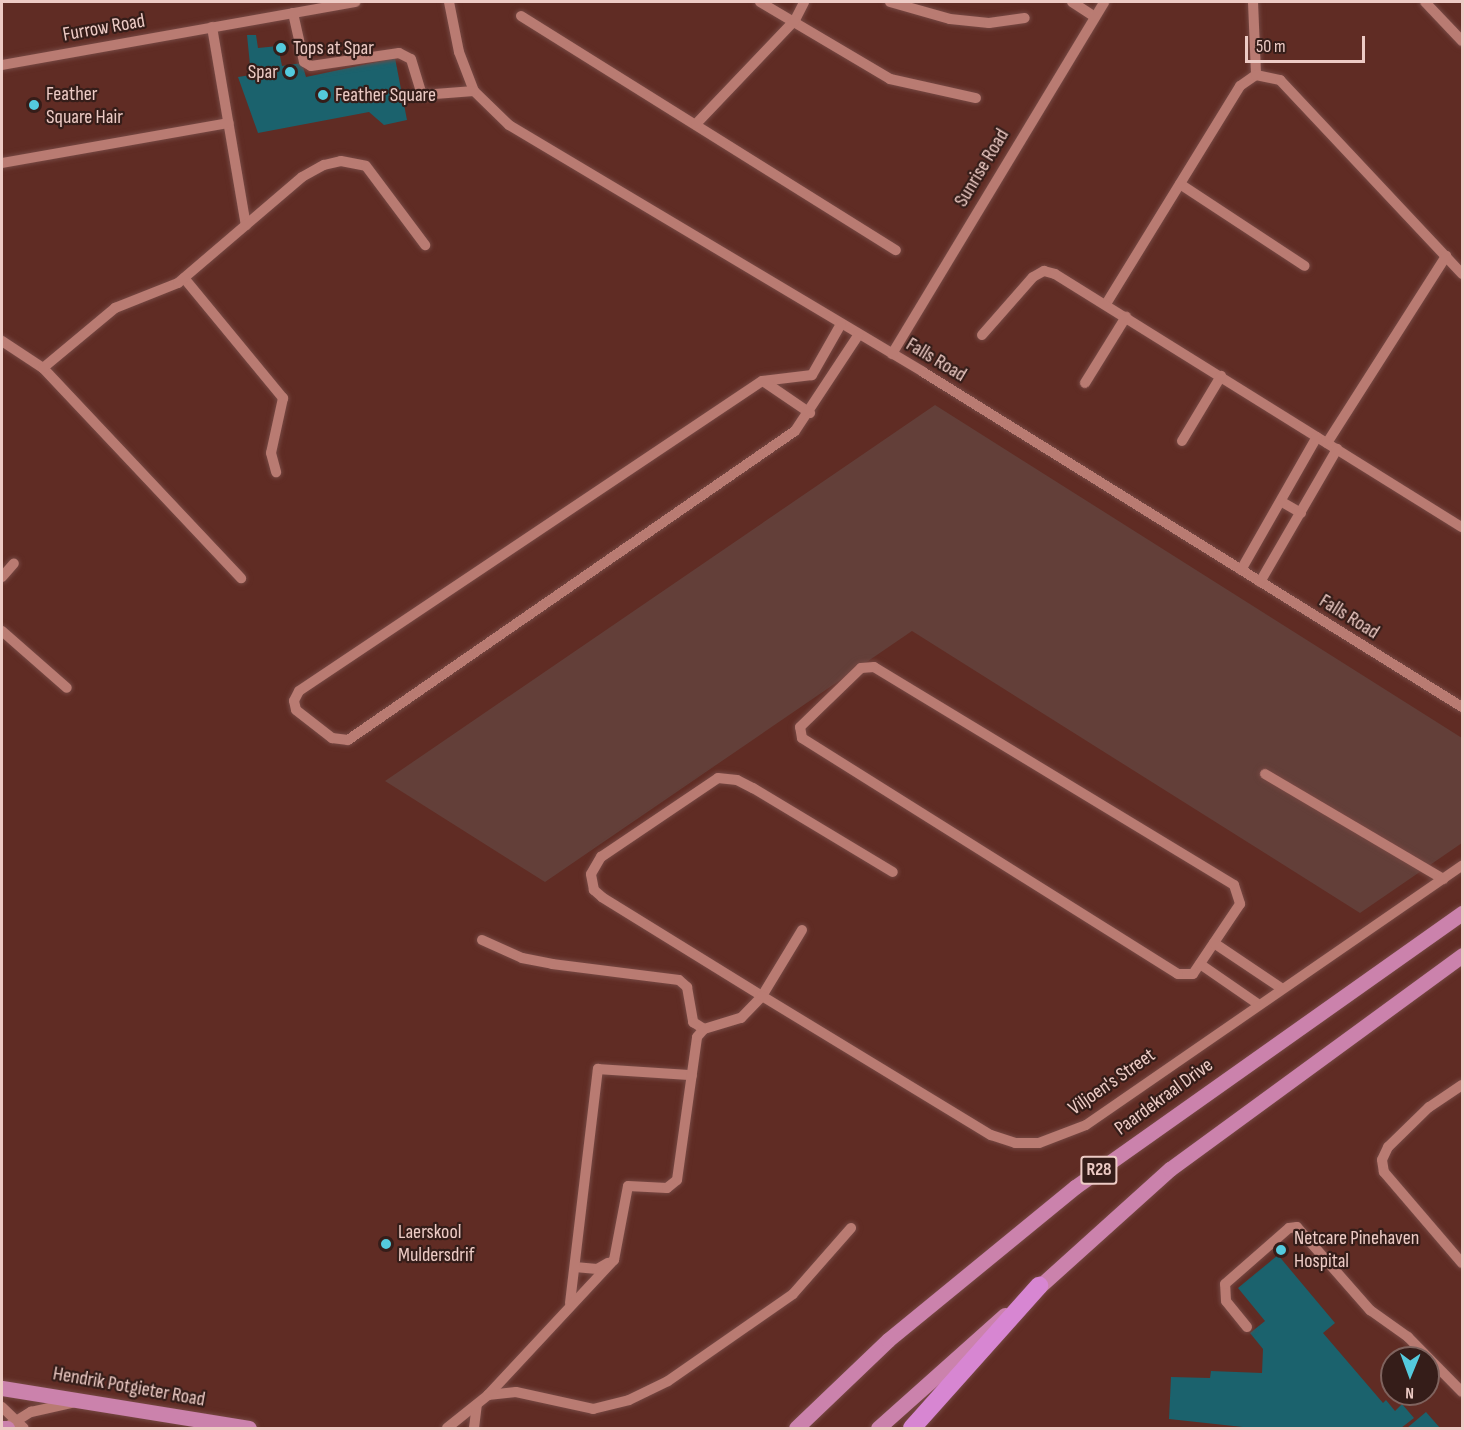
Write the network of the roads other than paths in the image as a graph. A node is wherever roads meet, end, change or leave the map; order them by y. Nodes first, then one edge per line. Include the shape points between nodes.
1 (355, 2) edge
2 (449, 2) edge
3 (760, 2) edge
4 (804, 2) edge
5 (890, 2) edge
6 (1072, 2) edge
7 (1104, 2) edge
8 (1253, 2) edge
9 (1425, 2) edge
10 (293, 13) junction
11 (521, 15) dead end
12 (1095, 16) junction
13 (1025, 18) dead end
14 (795, 20) junction
15 (212, 27) junction
16 (1462, 40) edge
17 (2, 65) edge
18 (1256, 75) junction
19 (474, 91) junction
20 (976, 98) dead end
21 (229, 123) junction
22 (696, 124) junction
23 (2, 164) edge
24 (1180, 184) junction
25 (246, 225) junction
26 (425, 245) dead end
27 (896, 250) dead end
28 (1446, 256) junction
29 (1305, 266) dead end
30 (1462, 274) edge
31 (184, 278) junction
32 (1106, 304) junction
33 (1126, 317) junction
34 (841, 324) junction
35 (859, 334) junction
36 (982, 335) dead end
37 (2, 341) edge
38 (825, 354) junction
39 (892, 354) junction
40 (839, 365) junction
41 (43, 368) junction
42 (1221, 376) junction
43 (762, 381) junction
44 (1085, 383) dead end
45 (810, 412) junction
46 (1322, 440) junction
47 (1182, 441) dead end
48 (1337, 449) junction
49 (276, 472) dead end
50 (1281, 501) junction
51 (1301, 513) junction
52 (1462, 527) edge
53 (14, 563) dead end
54 (1241, 570) junction
55 (2, 577) edge
56 (241, 579) dead end
57 (1260, 582) junction
58 (2, 631) edge
59 (67, 688) dead end
60 (1462, 707) edge
61 (1266, 774) dead end
62 (1462, 866) edge
63 (893, 872) dead end
64 (1443, 879) junction
65 (1462, 913) edge
66 (802, 930) dead end
67 (482, 940) dead end
68 (1214, 943) junction
69 (1462, 955) edge
70 (1200, 964) junction
71 (1281, 987) junction
72 (762, 996) junction
73 (1258, 1004) junction
74 (704, 1029) junction
75 (692, 1075) junction
76 (1462, 1085) edge
77 (851, 1228) dead end
78 (614, 1260) junction
79 (1462, 1263) edge
80 (575, 1267) junction
81 (1039, 1286) junction
82 (570, 1303) junction
83 (1247, 1327) dead end
84 (2, 1388) edge
85 (1462, 1392) edge
86 (488, 1395) junction
87 (87, 1400) junction
88 (477, 1405) junction
89 (2, 1407) edge
90 (801, 1423) edge
91 (10, 1427) edge
92 (249, 1428) edge
93 (447, 1428) edge
94 (474, 1428) edge
95 (789, 1428) edge
96 (878, 1428) edge
97 (912, 1428) edge

1 - 10 street, Furrow Road
2 - 19 street, Falls Road via 459,52
3 - 14 street
4 - 14 street
5 - 13 street via 950,19 989,23
6 - 12 street
7 - 12 street, Sunrise Road
8 - 18 street
9 - 16 street
10 - 15 street, Furrow Road
10 - 19 street via 304,62 311,66 399,53 411,59 422,95
11 - 22 street
12 - 39 street, Sunrise Road
14 - 20 street via 890,79
14 - 22 street
15 - 17 street, Furrow Road
15 - 21 street
18 - 24 street via 1240,86
18 - 28 street via 1280,80
19 - 34 street, Falls Road via 509,125
21 - 23 street
21 - 25 street
22 - 27 street
24 - 29 street
24 - 32 street
25 - 26 street via 302,177 324,165 355,162 366,166
25 - 31 street
28 - 30 street
28 - 46 street
31 - 41 street via 155,296 115,308
31 - 49 street via 283,398 271,453
32 - 33 street
32 - 36 street via 1044,272
33 - 42 street
33 - 44 street
34 - 35 street, Falls Road
34 - 38 street
35 - 39 street, Falls Road
35 - 40 street
37 - 41 street
38 - 40 street
38 - 43 street via 808,376
39 - 54 street, Falls Road
40 - 45 street
41 - 56 street
42 - 46 street
42 - 47 street
43 - 45 street
43 - 45 street via 298,691 296,710 332,738 348,740 795,431
46 - 48 street
46 - 50 street via 1284,488
48 - 51 street
48 - 52 street
50 - 51 street
50 - 54 street
51 - 57 street
53 - 55 street
54 - 57 street, Falls Road
57 - 60 street, Falls Road
58 - 59 street
61 - 64 street
62 - 64 street, Viljoen's Street
63 - 72 street, Viljoen's Street via 753,788 726,778 709,782 601,857 591,874 594,891
64 - 71 street, Viljoen's Street
65 - 90 main road, Paardekraal Drive / R28 via 1075,1187 888,1340
66 - 72 street
67 - 74 street via 552,964 679,980 687,987 693,1022
68 - 70 street
68 - 70 street via 1240,904 1234,885 884,669 861,668 800,728 802,738 810,745 1178,974 1193,974
68 - 71 street
69 - 81 main road, R28 via 1170,1169
70 - 73 street
71 - 73 street, Viljoen's Street
72 - 73 street, Viljoen's Street via 991,1135 1015,1143 1064,1137 1086,1125
72 - 74 street via 751,1011
74 - 75 street via 697,1037
75 - 78 street via 677,1180 667,1188 628,1186
75 - 80 street via 599,1068
76 - 79 street via 1429,1107 1388,1148 1382,1160 1384,1172
77 - 86 street via 793,1294 668,1381 629,1401 593,1409 516,1392
78 - 80 street via 597,1269
78 - 82 street
80 - 82 street
81 - 96 main road, R28
81 - 97 highway
82 - 86 street
83 - 85 street via 1226,1301 1225,1284 1289,1228 1297,1227 1370,1310 1408,1337
84 - 87 main road, Hendrik Potgieter Road
86 - 88 street
87 - 91 street via 48,1407
87 - 92 main road, Hendrik Potgieter Road
88 - 93 street
88 - 94 street
89 - 91 street
90 - 95 main road, Paardekraal Drive

